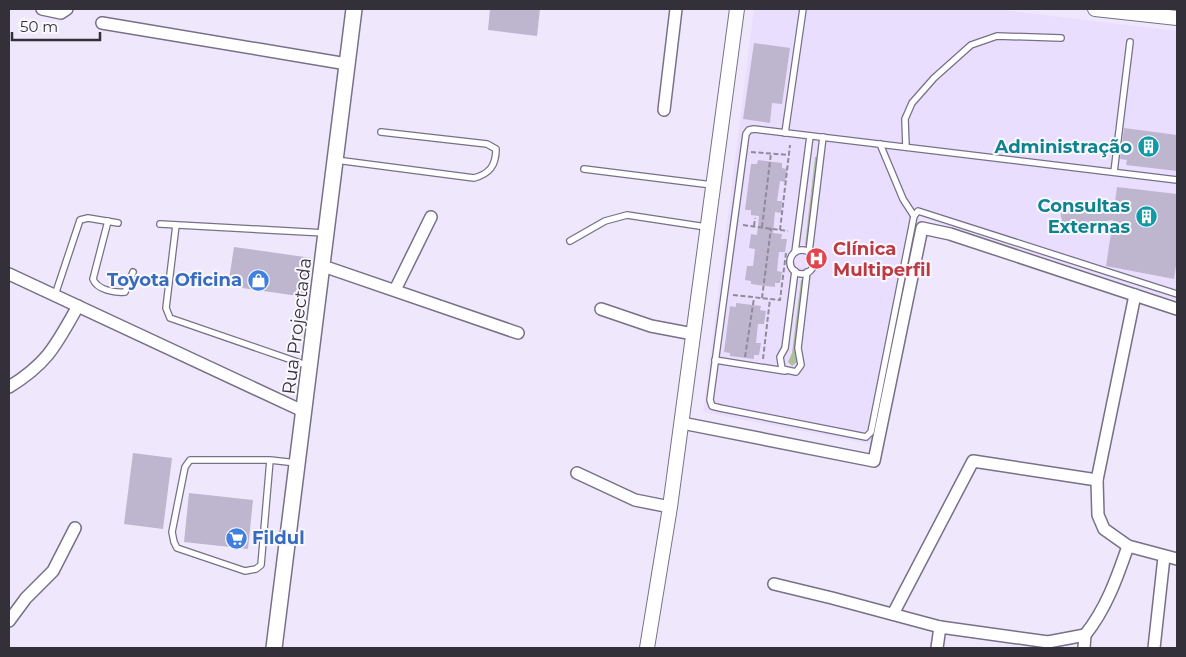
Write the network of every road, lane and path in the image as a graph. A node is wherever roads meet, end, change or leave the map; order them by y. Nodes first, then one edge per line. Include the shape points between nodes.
1 (42, 9) edge
2 (67, 9) edge
3 (354, 9) edge
4 (676, 9) edge
5 (736, 9) edge
6 (803, 9) edge
7 (1095, 9) edge
8 (1177, 18) edge
9 (102, 23) dead end
10 (1061, 38) dead end
11 (1130, 42) dead end
12 (347, 64) junction
13 (664, 110) dead end
14 (381, 132) dead end
15 (785, 133) junction
16 (810, 136) junction
17 (823, 137) junction
18 (781, 144) dead end
19 (880, 144) junction
20 (790, 145) junction
21 (798, 146) dead end
22 (906, 147) junction
23 (746, 152) dead end
24 (771, 153) junction
25 (789, 155) junction
26 (336, 160) junction
27 (584, 169) dead end
28 (1114, 172) junction
29 (1177, 180) edge
30 (712, 185) junction
31 (914, 216) junction
32 (431, 217) dead end
33 (755, 218) dead end
34 (108, 221) junction
35 (118, 223) dead end
36 (160, 224) dead end
37 (737, 224) dead end
38 (176, 225) junction
39 (754, 226) junction
40 (706, 227) junction
41 (762, 228) junction
42 (771, 228) junction
43 (780, 230) junction
44 (788, 231) dead end
45 (327, 233) junction
46 (570, 241) dead end
47 (786, 251) dead end
48 (795, 252) junction
49 (809, 252) junction
50 (323, 266) junction
51 (795, 271) junction
52 (133, 272) dead end
53 (807, 272) junction
54 (9, 274) edge
55 (395, 290) junction
56 (728, 294) dead end
57 (1177, 294) edge
58 (55, 295) junction
59 (1134, 295) junction
60 (745, 296) junction
61 (754, 297) junction
62 (762, 298) junction
63 (770, 299) junction
64 (744, 301) dead end
65 (78, 306) junction
66 (601, 309) dead end
67 (1177, 309) edge
68 (518, 333) dead end
69 (693, 334) junction
70 (716, 360) junction
71 (745, 362) dead end
72 (763, 364) dead end
73 (311, 367) junction
74 (786, 371) junction
75 (9, 387) edge
76 (305, 412) junction
77 (682, 423) junction
78 (270, 460) junction
79 (299, 463) junction
80 (577, 473) dead end
81 (1097, 480) junction
82 (670, 507) junction
83 (75, 528) dead end
84 (1128, 546) junction
85 (1164, 557) junction
86 (1177, 559) edge
87 (774, 584) dead end
88 (893, 614) junction
89 (9, 621) edge
90 (940, 627) junction
91 (1085, 635) junction
92 (1045, 645) edge
93 (274, 648) edge
94 (647, 648) edge
95 (937, 648) edge
96 (1084, 648) edge
97 (1154, 648) edge

1 - 2 street via 62,12
3 - 12 main road, Rua Projectada
4 - 13 street
5 - 30 street
6 - 15 lane
7 - 8 street
9 - 12 street
10 - 22 lane via 997,36 971,45 912,102 905,119
11 - 28 lane
12 - 26 main road, Rua Projectada
14 - 26 lane via 487,144 496,150 496,160 484,175 474,178
15 - 16 lane
15 - 70 lane via 754,129 746,134
16 - 17 lane
16 - 48 lane
17 - 19 lane
17 - 49 lane
18 - 20 path
19 - 22 lane
19 - 31 lane via 903,199
20 - 21 path
20 - 25 path
22 - 28 lane
23 - 24 path
24 - 25 path
24 - 41 path
25 - 43 path
26 - 45 main road, Rua Projectada
27 - 30 lane
28 - 29 lane
30 - 40 street
31 - 57 lane via 918,211 924,212
31 - 70 lane via 871,432 866,438 712,406 710,400
32 - 55 street
33 - 39 path
34 - 35 lane
34 - 52 lane via 94,283 125,292
34 - 58 lane via 80,220
36 - 38 lane
37 - 39 path
38 - 45 lane
38 - 73 lane via 166,308 170,318
39 - 41 path
40 - 46 lane via 626,215 605,221
40 - 69 street
41 - 42 path
42 - 43 path
42 - 62 path
43 - 44 path
45 - 50 main road, Rua Projectada
47 - 63 path via 780,300
48 - 49 lane
48 - 51 lane via 790,260
49 - 53 lane via 814,261
50 - 55 street
50 - 73 main road, Rua Projectada
51 - 53 lane
51 - 74 lane via 785,348 780,357 782,369
53 - 74 lane via 798,348 801,365 796,372
54 - 58 street
55 - 68 street
56 - 60 path
58 - 65 street
59 - 67 street
59 - 77 street via 950,234 922,228 874,461
59 - 81 street
60 - 61 path
60 - 64 path
61 - 62 path
61 - 71 path
62 - 63 path
63 - 72 path
65 - 75 street via 40,366
65 - 76 street
66 - 69 street via 651,326
69 - 77 street
70 - 74 lane
73 - 76 main road, Rua Projectada
76 - 79 main road, Rua Projectada
77 - 82 street
78 - 78 lane via 190,460 185,466 172,532 177,548 245,570 261,565
78 - 79 lane
79 - 93 main road, Rua Projectada
80 - 82 street via 635,500
81 - 84 street via 1097,508 1104,529
81 - 88 street via 973,461
82 - 94 street
83 - 89 street via 53,571
84 - 85 street
84 - 91 street via 1112,589 1096,622
85 - 86 street
85 - 97 street
87 - 88 street
88 - 90 street
90 - 92 street
90 - 95 street
91 - 92 street
91 - 96 street

